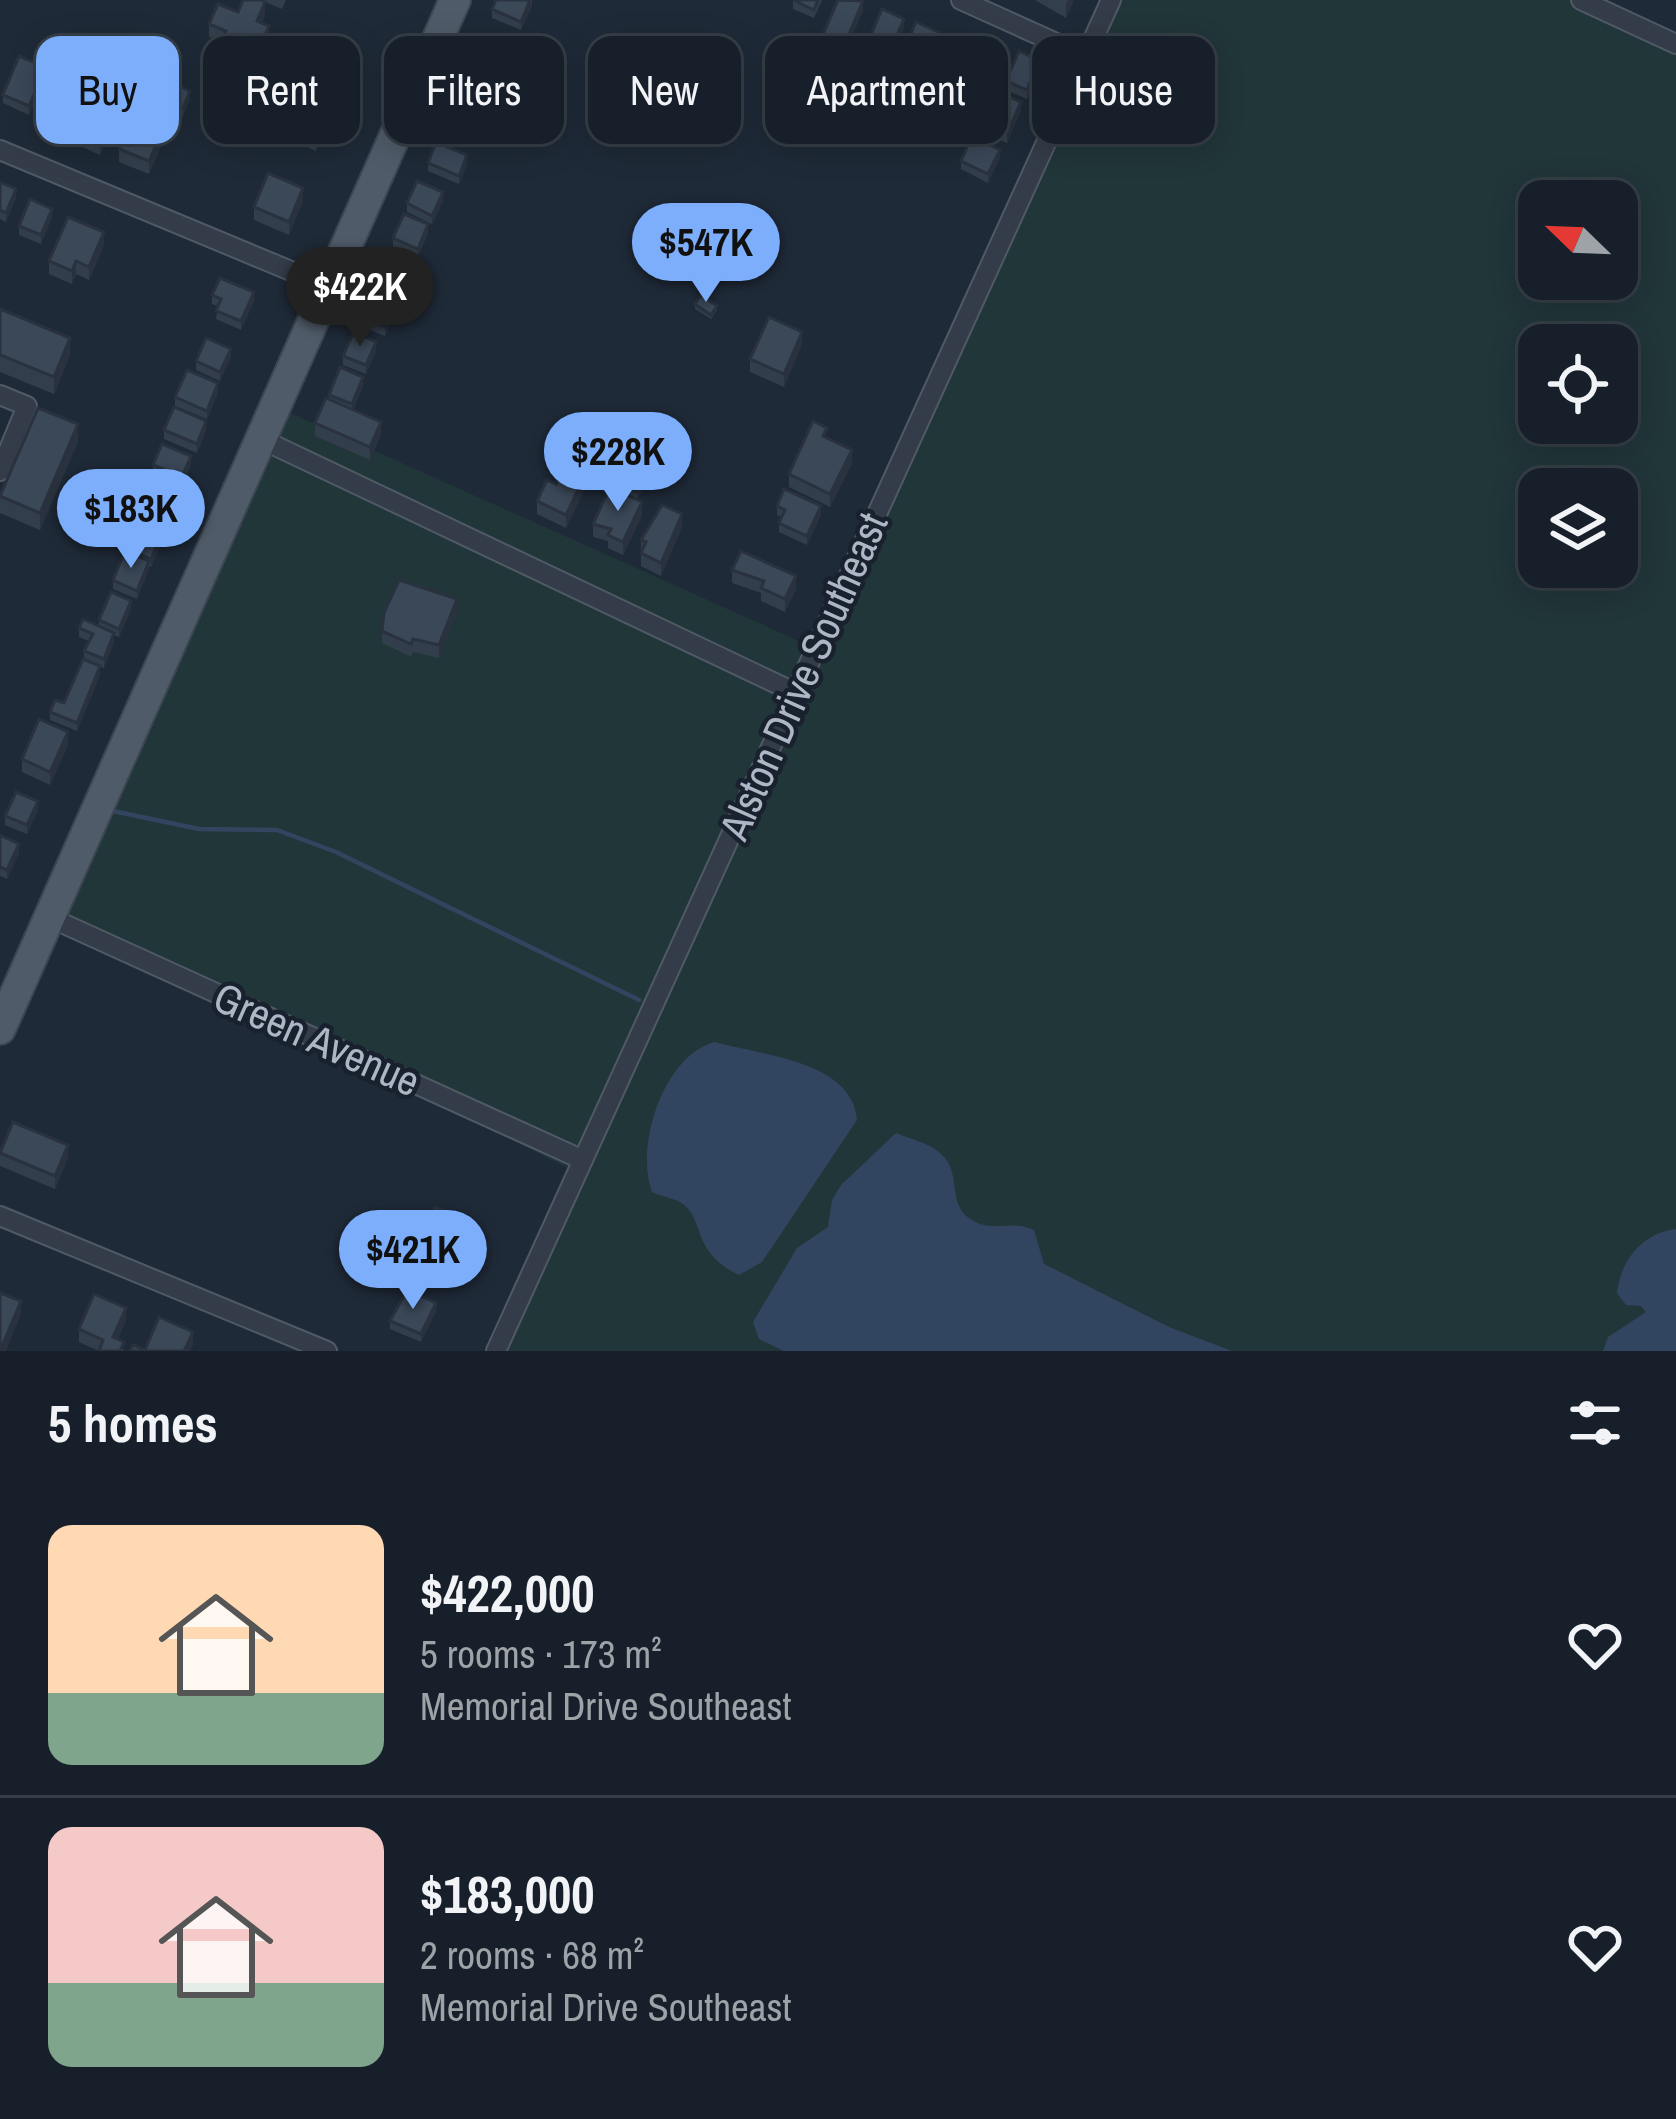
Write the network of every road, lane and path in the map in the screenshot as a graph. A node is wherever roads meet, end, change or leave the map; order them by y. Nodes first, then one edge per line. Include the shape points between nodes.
1 (455, 0) edge
2 (961, 0) edge
3 (1111, 0) edge
4 (1581, 0) edge
5 (1041, 36) edge
6 (1094, 36) edge
7 (1676, 44) edge
8 (1045, 144) edge
9 (0, 150) edge
10 (327, 286) junction
11 (0, 395) edge
12 (261, 439) junction
13 (5, 445) edge
14 (0, 471) edge
15 (796, 692) junction
16 (51, 918) junction
17 (0, 1028) edge
18 (584, 1160) junction
19 (0, 1216) edge
20 (327, 1351) edge
21 (496, 1351) edge

1 - 10 main road
2 - 5 street
3 - 6 street, Alston Drive Southeast
4 - 7 street
8 - 15 street, Alston Drive Southeast
9 - 10 street
10 - 12 main road
11 - 13 street via 27,406
12 - 15 street
12 - 16 main road
13 - 14 street
15 - 18 street, Alston Drive Southeast
16 - 17 main road
16 - 18 street, Green Avenue
18 - 21 street, Alston Drive Southeast
19 - 20 street

